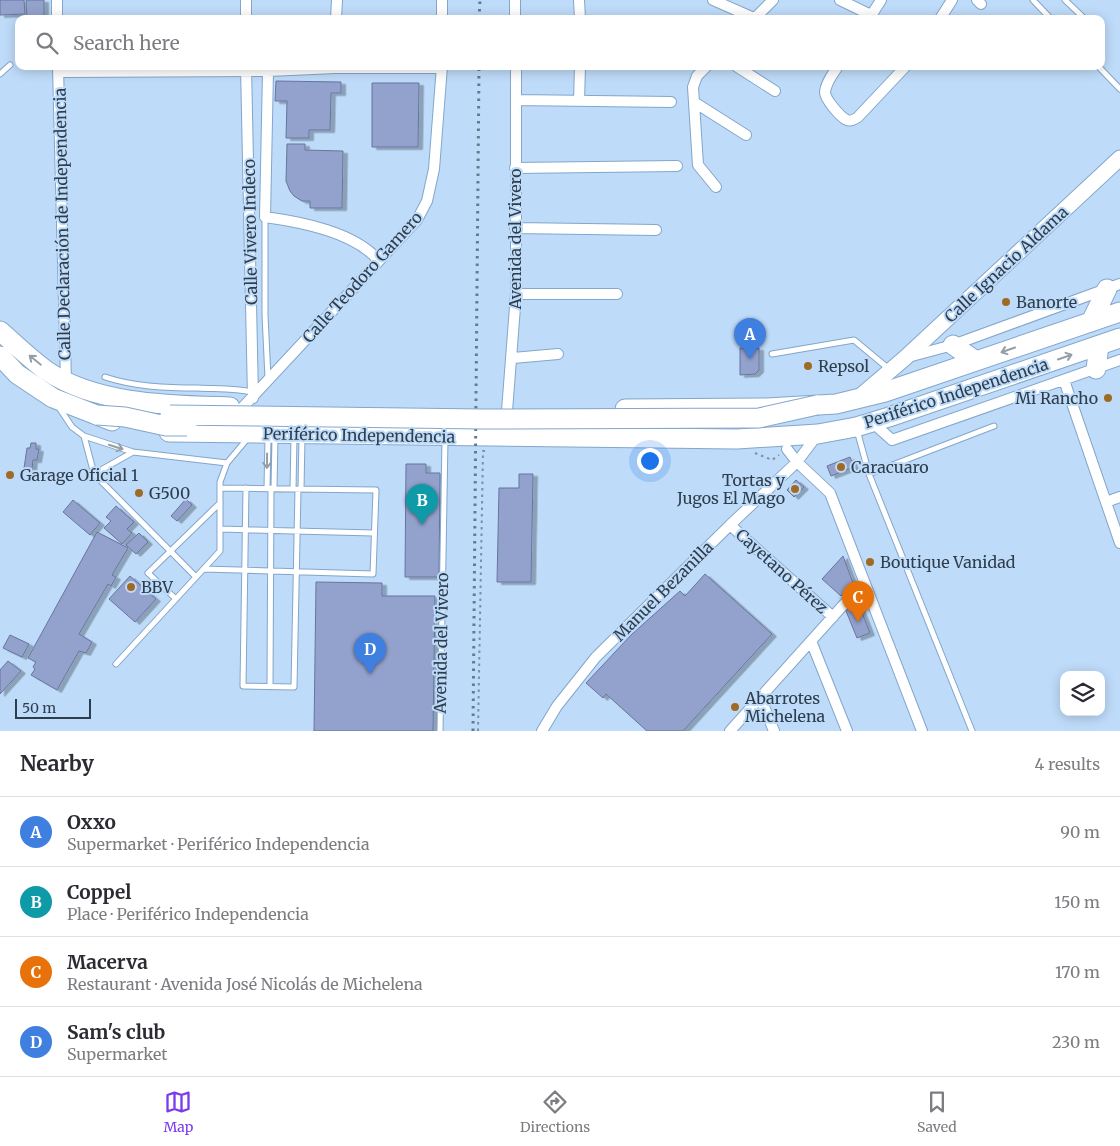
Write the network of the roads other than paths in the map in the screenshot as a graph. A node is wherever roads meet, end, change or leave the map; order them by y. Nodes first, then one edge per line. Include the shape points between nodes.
1 (56, 0) edge
2 (246, 0) edge
3 (337, 0) edge
4 (442, 0) edge
5 (515, 0) edge
6 (579, 0) edge
7 (714, 0) edge
8 (773, 0) edge
9 (840, 0) edge
10 (881, 0) edge
11 (952, 0) edge
12 (1033, 0) edge
13 (1065, 0) edge
14 (57, 15) edge
15 (246, 15) edge
16 (336, 15) edge
17 (442, 15) edge
18 (515, 15) edge
19 (580, 15) edge
20 (748, 15) edge
21 (758, 15) edge
22 (866, 15) edge
23 (871, 15) edge
24 (943, 15) edge
25 (1047, 15) edge
26 (1081, 15) edge
27 (10, 65) dead end
28 (58, 70) edge
29 (246, 70) edge
30 (261, 70) edge
31 (285, 70) edge
32 (442, 70) edge
33 (516, 70) edge
34 (580, 70) edge
35 (703, 70) edge
36 (742, 70) edge
37 (835, 70) edge
38 (902, 70) edge
39 (1102, 70) edge
40 (268, 71) junction
41 (0, 74) edge
42 (1120, 89) edge
43 (775, 91) dead end
44 (516, 100) junction
45 (579, 101) junction
46 (671, 102) dead end
47 (694, 102) junction
48 (746, 135) dead end
49 (1120, 158) edge
50 (676, 166) dead end
51 (515, 168) junction
52 (716, 187) dead end
53 (266, 217) junction
54 (515, 228) junction
55 (656, 230) dead end
56 (379, 261) junction
57 (1113, 287) edge
58 (516, 294) junction
59 (617, 294) dead end
60 (1120, 312) edge
61 (1091, 322) junction
62 (0, 330) edge
63 (1120, 338) edge
64 (953, 345) junction
65 (1099, 346) junction
66 (558, 354) dead end
67 (772, 354) dead end
68 (0, 356) edge
69 (513, 358) junction
70 (906, 358) junction
71 (1120, 360) edge
72 (976, 361) junction
73 (1096, 369) junction
74 (891, 370) junction
75 (105, 377) dead end
76 (1064, 380) junction
77 (66, 381) junction
78 (269, 381) junction
79 (109, 396) junction
80 (53, 398) junction
81 (250, 399) junction
82 (856, 399) junction
83 (816, 406) junction
84 (508, 411) junction
85 (97, 415) junction
86 (471, 424) junction
87 (864, 424) junction
88 (994, 426) dead end
89 (265, 433) junction
90 (298, 434) junction
91 (818, 434) junction
92 (84, 436) junction
93 (445, 436) junction
94 (789, 443) junction
95 (133, 452) junction
96 (796, 462) junction
97 (227, 463) junction
98 (94, 474) junction
99 (869, 474) junction
100 (220, 488) junction
101 (246, 488) junction
102 (271, 488) junction
103 (297, 489) junction
104 (1120, 497) edge
105 (1106, 502) junction
106 (220, 503) junction
107 (730, 525) junction
108 (220, 529) junction
109 (245, 529) junction
110 (271, 530) junction
111 (297, 532) junction
112 (374, 533) junction
113 (1120, 543) edge
114 (170, 551) junction
115 (204, 569) junction
116 (244, 570) junction
117 (270, 571) junction
118 (296, 572) junction
119 (196, 577) junction
120 (864, 582) junction
121 (176, 599) junction
122 (833, 617) junction
123 (811, 641) junction
124 (116, 664) dead end
125 (270, 686) junction
126 (760, 697) junction
127 (440, 731) edge
128 (542, 731) edge
129 (730, 731) edge
130 (774, 731) edge
131 (848, 731) edge
132 (922, 731) edge
133 (972, 731) edge

1 - 14 street
2 - 15 street
3 - 16 street
4 - 17 street
5 - 18 street
6 - 19 street
7 - 20 street
8 - 21 street
9 - 22 street
10 - 23 street
11 - 24 street
12 - 25 lane
13 - 26 lane
27 - 41 lane
28 - 77 street, Calle Declaración de Independencia
29 - 81 street, Calle Vivero Indeco
30 - 40 street
31 - 40 street
32 - 56 street, Calle Teodoro Gamero via 434,169 427,201 417,220
33 - 44 street, Avenida del Vivero
34 - 45 street
35 - 47 street via 694,80
36 - 43 street
37 - 38 street via 825,94 828,102 847,120 853,120
39 - 42 lane
40 - 53 street
44 - 45 street
44 - 51 street, Avenida del Vivero
45 - 46 street
47 - 48 street
47 - 52 street via 698,165
49 - 70 street, Calle Ignacio Aldama
50 - 51 street
51 - 54 street, Avenida del Vivero
53 - 56 street via 336,233 373,254
53 - 78 lane via 265,314
54 - 55 street
54 - 58 street, Avenida del Vivero
56 - 78 street, Calle Teodoro Gamero
57 - 61 highway
57 - 64 street
58 - 59 street
58 - 69 street, Avenida del Vivero
60 - 61 highway, Periférico Independencia
61 -> 72 highway, Periférico Independencia
77 -> 62 highway, Periférico Independencia via 48,371
63 - 65 highway, Periférico Independencia
64 - 70 street
64 - 72 highway
65 - 73 highway
87 -> 65 highway, Periférico Independencia
66 - 69 street
67 - 74 lane via 854,340
68 - 80 highway, Periférico Independencia via 17,374
69 - 84 street, Avenida del Vivero
70 - 74 street, Calle Ignacio Aldama
71 - 73 street
72 - 82 highway, Periférico Independencia
73 - 76 street
74 - 82 street, Calle Ignacio Aldama
75 - 81 lane via 125,384 240,389
76 - 87 street via 892,440
76 - 105 street
77 - 79 highway, Periférico Independencia
78 - 81 street, Calle Teodoro Gamero
79 - 81 highway, Periférico Independencia via 162,404
79 - 86 highway, bridge via 170,415
80 - 85 highway, Periférico Independencia
80 - 92 lane via 72,427
81 - 86 highway, Periférico Independencia
82 - 83 highway, Periférico Independencia
83 - 84 highway, Periférico Independencia
83 - 86 highway, bridge via 759,418
84 - 86 highway, Periférico Independencia
85 - 86 highway, bridge via 166,426
85 - 89 highway, Periférico Independencia via 115,422 170,432
86 - 91 highway via 738,434 789,430
86 - 93 highway, Periférico Independencia
86 - 94 highway, Periférico Independencia
87 - 91 highway, Periférico Independencia
87 - 99 lane
88 - 99 lane
89 - 90 highway, Periférico Independencia
89 - 97 lane
89 -> 102 lane
90 - 93 highway, Periférico Independencia
90 - 103 lane
91 - 94 highway, Periférico Independencia
91 - 96 street, Manuel Bezanilla
92 -> 95 lane
92 - 98 lane
93 - 127 lane, Avenida del Vivero
94 - 96 street
95 - 97 lane
95 - 98 lane
96 - 107 street, Manuel Bezanilla
96 - 120 street via 830,493
97 - 100 lane
98 - 114 lane
99 - 133 lane
100 - 101 lane
100 - 106 lane
101 - 102 lane
101 - 109 lane
102 - 103 lane
102 - 110 lane
103 - 111 lane
103 - 112 lane via 376,490
104 - 105 street
105 - 113 street
106 - 108 lane
106 - 114 lane
107 - 122 street, Cayetano Pérez
107 - 128 street, Manuel Bezanilla via 596,657 557,706
108 - 109 lane
108 - 115 lane via 220,551
109 - 110 lane
109 - 116 lane
110 - 111 lane
110 - 117 lane
111 - 112 lane
111 - 118 lane
112 - 118 lane via 373,574
114 - 119 lane
114 - 121 lane via 148,573
115 - 116 lane
115 - 119 lane
116 - 117 lane
116 - 125 lane via 243,686
117 - 118 lane
117 - 125 lane
118 - 125 lane via 294,687
119 - 121 lane
120 - 122 street
120 - 132 street
121 - 124 lane
122 - 123 street
123 - 126 street
123 - 131 street
126 - 129 street
126 - 130 street

